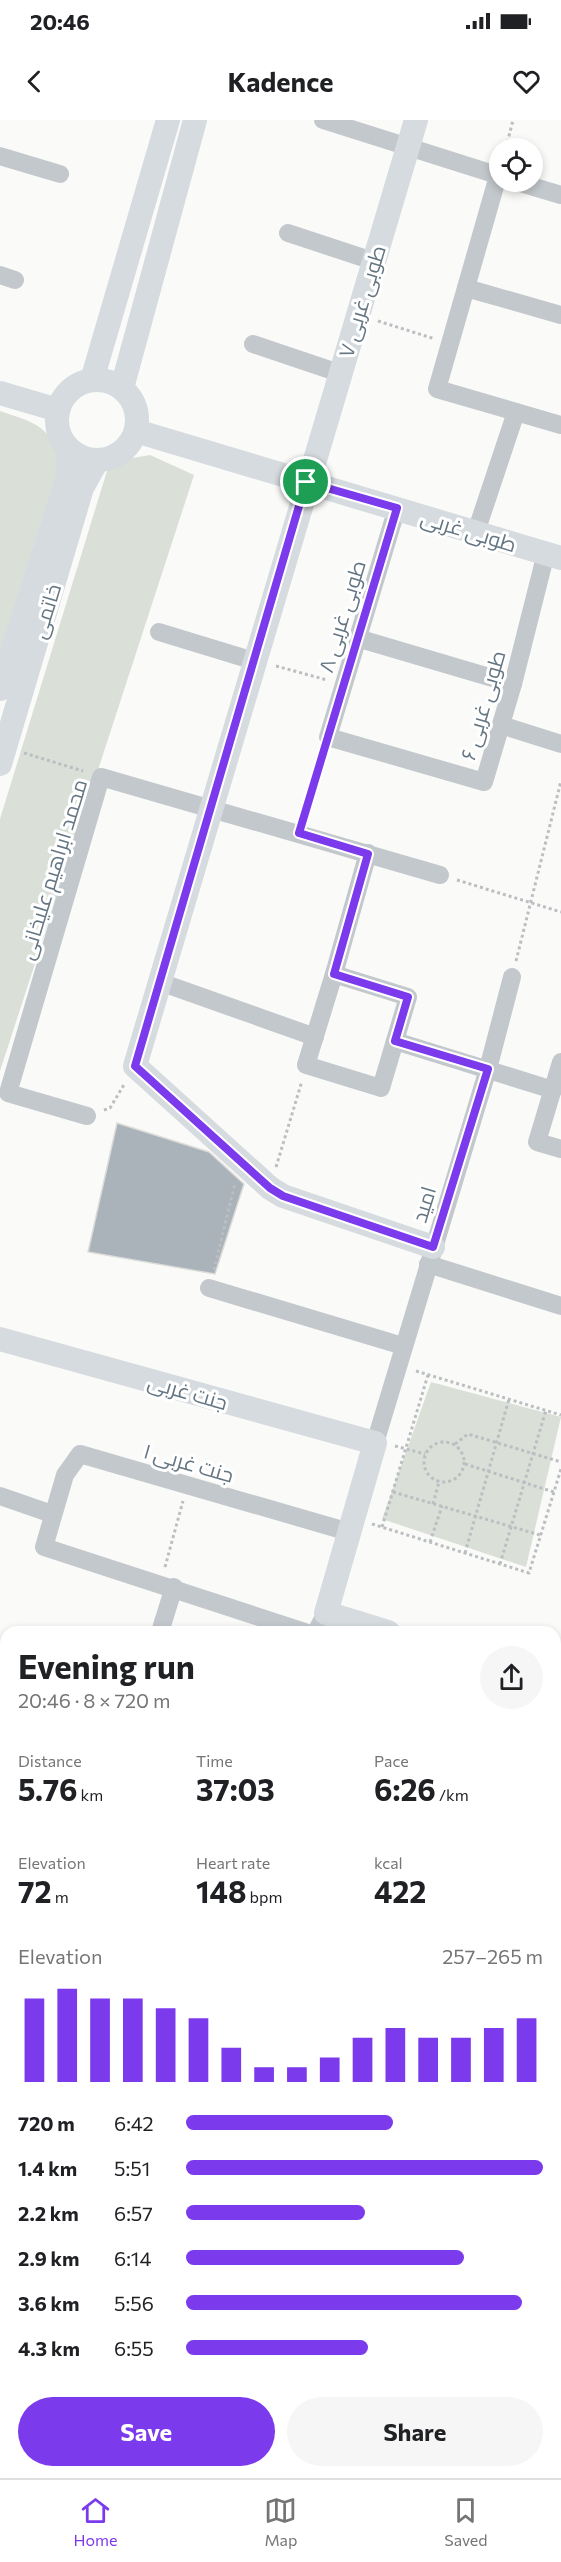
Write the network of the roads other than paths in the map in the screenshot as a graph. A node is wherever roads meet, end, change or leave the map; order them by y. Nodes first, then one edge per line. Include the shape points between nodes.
1 (168, 120) edge
2 (195, 120) edge
3 (323, 120) edge
4 (416, 120) edge
5 (408, 147) junction
6 (0, 156) edge
7 (489, 173) edge
8 (60, 174) dead end
9 (543, 190) edge
10 (494, 192) edge
11 (561, 195) edge
12 (288, 232) dead end
13 (373, 261) junction
14 (466, 288) junction
15 (561, 315) edge
16 (253, 344) dead end
17 (339, 373) junction
18 (92, 380) junction
19 (122, 388) junction
20 (0, 393) edge
21 (58, 410) junction
22 (516, 412) junction
23 (561, 425) edge
24 (136, 431) junction
25 (69, 450) junction
26 (98, 461) junction
27 (306, 482) junction
28 (397, 508) junction
29 (476, 532) junction
30 (553, 555) edge
31 (159, 632) dead end
32 (357, 638) junction
33 (254, 661) junction
34 (513, 684) junction
35 (0, 689) edge
36 (501, 725) junction
37 (328, 737) joint
38 (561, 744) edge
39 (2, 756) edge
40 (211, 807) junction
41 (368, 854) junction
42 (440, 875) road end
43 (334, 974) junction
44 (512, 977) road end
45 (159, 982) junction
46 (315, 1037) junction
47 (395, 1041) junction
48 (561, 1062) edge
49 (488, 1069) junction
50 (553, 1090) junction
51 (87, 1116) road end
52 (561, 1149) edge
53 (430, 1256) junction
54 (209, 1288) road end
55 (561, 1306) edge
56 (0, 1339) edge
57 (404, 1347) junction
58 (375, 1443) junction
59 (0, 1496) edge
60 (52, 1514) junction
61 (351, 1525) junction
62 (168, 1585) junction
63 (321, 1622) edge
64 (161, 1626) edge
65 (288, 1626) edge
66 (348, 1626) edge

1 - 18 street
2 - 19 street
3 - 5 street
4 - 5 street, طوبی غربی ۷
5 - 7 street
5 - 13 street, طوبی غربی ۷
6 - 8 street
9 - 11 street
10 - 14 street
12 - 13 street
13 - 17 street, طوبی غربی ۷
14 - 15 street
14 - 22 street via 437,389
16 - 17 street
17 - 27 street, طوبی غربی ۷
18 - 19 street
18 - 21 street via 70,390
19 - 24 street via 135,407
20 - 21 street
21 - 25 street via 58,431
22 - 23 street
22 - 29 street
24 - 26 street via 122,452
24 - 27 street, طوبی غربی
25 - 26 street
25 - 35 street, خاتمی via 67,479
26 - 39 street, خاتمی via 82,488
27 - 28 street, طوبی غربی
27 - 33 street, طوبی غربی ۷
28 - 29 street, طوبی غربی
28 - 32 street, طوبی غربی ۸
29 - 30 street, طوبی غربی
30 - 34 street, طوبی غربی ۶
31 - 33 street
32 - 34 street
32 - 37 street, طوبی غربی ۸
33 - 40 street, طوبی غربی ۷
34 - 36 street, طوبی غربی ۶
36 - 37 street, طوبی غربی ۶ via 484,782
36 - 38 street
40 - 41 street, محمد ابراهیم علیخانی
40 - 45 street, طوبی غربی ۷
40 - 51 street, محمد ابراهیم علیخانی via 101,777 8,1093
41 - 42 street, محمد ابراهیم علیخانی
41 - 43 street
43 - 46 street
43 - 47 street via 408,997
44 - 49 street, امید
45 - 46 street
45 - 53 street, طوبی غربی ۷ via 135,1066 270,1188
46 - 47 street via 306,1065 381,1088
47 - 49 street
48 - 50 street
49 - 50 street
49 - 53 street, امید
50 - 52 street via 537,1142
53 - 55 street
53 - 57 street, امید
54 - 57 street
56 - 58 street, جنت غربی
57 - 58 street, امید
58 - 61 street
59 - 60 street
60 - 61 street, جنت غربی ۱ via 66,1475 80,1454
60 - 62 street via 44,1547
61 - 63 street
62 - 64 street
62 - 65 street
63 - 66 street

